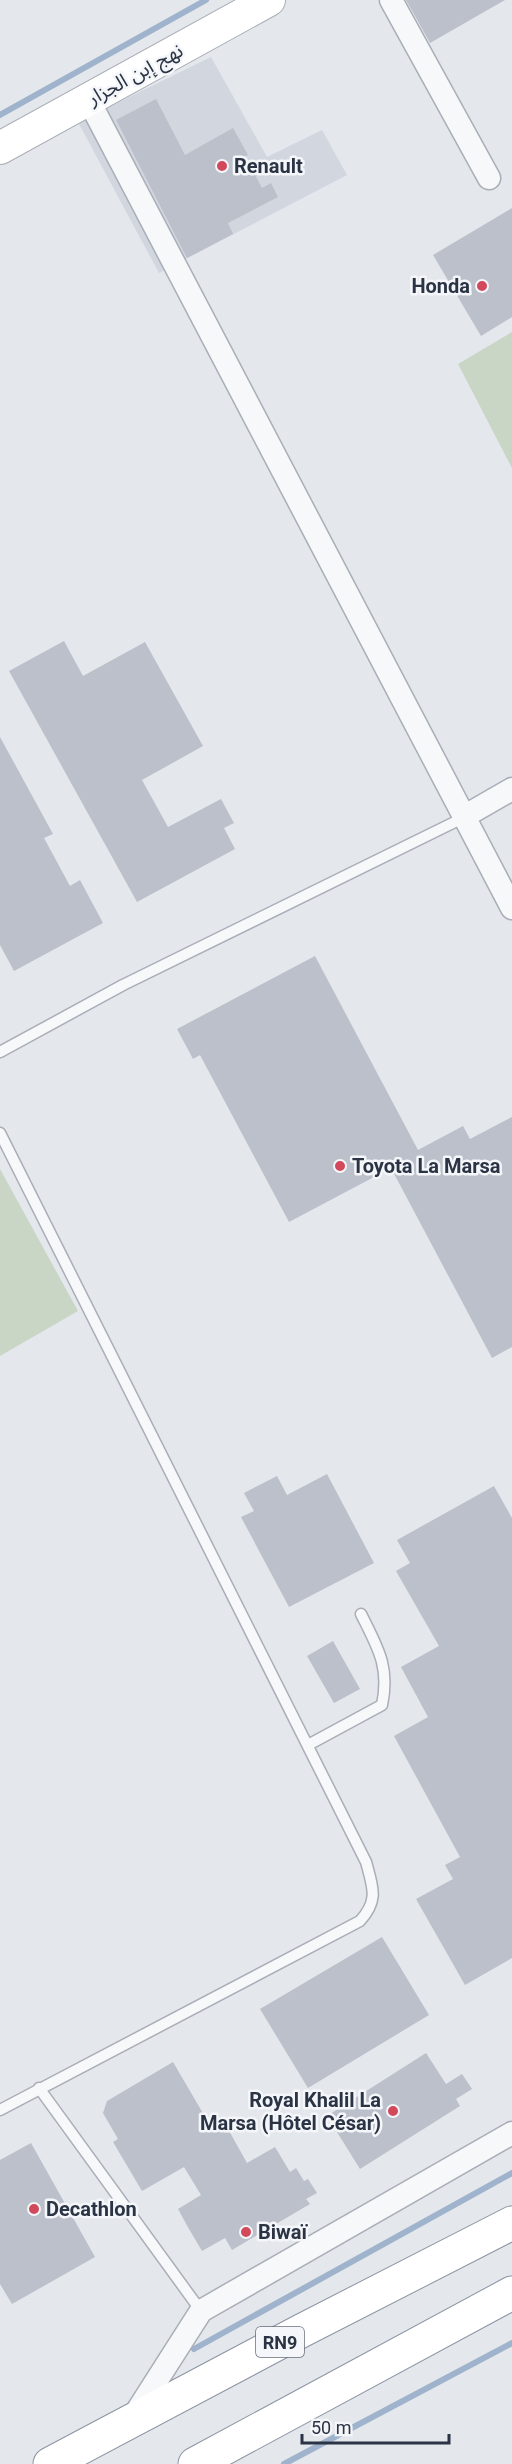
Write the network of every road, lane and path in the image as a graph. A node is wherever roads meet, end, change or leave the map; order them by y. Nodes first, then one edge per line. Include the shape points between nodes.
1 (269, 0) edge
2 (391, 0) edge
3 (88, 99) junction
4 (0, 148) edge
5 (489, 178) dead end
6 (512, 789) edge
7 (465, 816) junction
8 (512, 909) edge
9 (0, 1052) edge
10 (0, 1133) edge
11 (361, 1614) dead end
12 (308, 1745) junction
13 (39, 2088) junction
14 (0, 2109) edge
15 (512, 2133) edge
16 (512, 2223) edge
17 (512, 2293) edge
18 (201, 2310) junction
19 (130, 2421) junction
20 (50, 2464) edge
21 (195, 2464) edge

1 - 3 street, نهج إبن الجزار
2 - 5 street
3 - 4 street, نهج إبن الجزار
3 - 7 street
6 - 7 street
7 - 8 street
7 - 9 lane via 123,985
10 - 12 lane
11 - 12 lane via 383,1659 382,1705
12 - 13 lane via 366,1862 374,1892 370,1910 360,1921
13 - 14 lane
13 - 18 lane
15 - 18 street
16 - 19 highway, RN9
17 - 21 highway
18 - 19 street
19 - 20 highway, RN9

